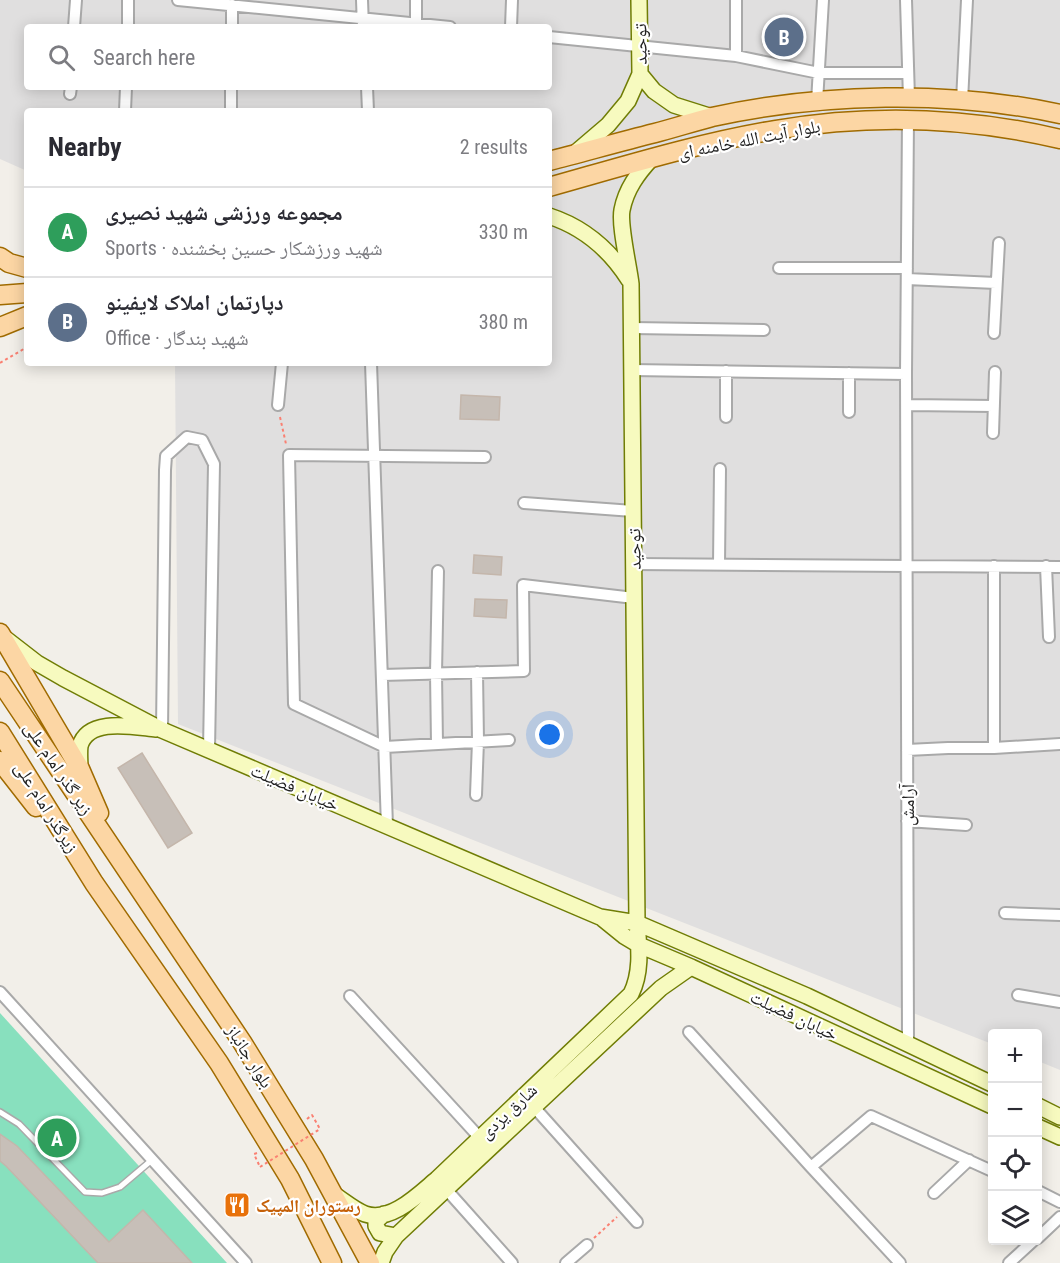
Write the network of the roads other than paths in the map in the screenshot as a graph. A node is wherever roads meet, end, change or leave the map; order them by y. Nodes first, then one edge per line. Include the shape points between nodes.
1 (76, 0) edge
2 (128, 0) edge
3 (178, 0) edge
4 (362, 0) edge
5 (416, 0) edge
6 (512, 0) edge
7 (639, 0) edge
8 (736, 0) edge
9 (823, 0) edge
10 (906, 0) edge
11 (967, 0) edge
12 (232, 5) junction
13 (363, 23) edge
14 (74, 24) edge
15 (128, 24) edge
16 (232, 24) edge
17 (416, 24) joint
18 (511, 24) edge
19 (552, 37) edge
20 (639, 46) junction
21 (736, 56) junction
22 (908, 73) junction
23 (640, 74) junction
24 (819, 74) junction
25 (126, 90) edge
26 (231, 90) edge
27 (366, 90) edge
28 (909, 98) junction
29 (962, 101) junction
30 (818, 102) junction
31 (125, 108) edge
32 (231, 108) edge
33 (368, 108) edge
34 (1060, 114) edge
35 (712, 117) junction
36 (908, 119) junction
37 (1060, 139) edge
38 (573, 154) junction
39 (652, 158) junction
40 (552, 160) edge
41 (552, 186) edge
42 (552, 217) edge
43 (999, 243) dead end
44 (0, 257) edge
45 (24, 267) edge
46 (778, 268) dead end
47 (907, 273) junction
48 (996, 283) junction
49 (631, 284) junction
50 (24, 293) edge
51 (0, 295) edge
52 (24, 317) edge
53 (0, 326) edge
54 (632, 328) junction
55 (764, 330) dead end
56 (994, 333) dead end
57 (282, 366) edge
58 (371, 366) edge
59 (632, 370) junction
60 (726, 371) junction
61 (995, 372) dead end
62 (849, 373) junction
63 (906, 374) junction
64 (278, 405) road end
65 (907, 405) junction
66 (994, 406) junction
67 (849, 412) dead end
68 (726, 417) dead end
69 (993, 432) dead end
70 (374, 455) junction
71 (486, 457) dead end
72 (720, 469) dead end
73 (524, 503) dead end
74 (633, 511) junction
75 (634, 564) junction
76 (719, 565) junction
77 (908, 566) junction
78 (994, 566) junction
79 (1046, 566) junction
80 (1060, 567) edge
81 (438, 571) dead end
82 (634, 598) junction
83 (1, 634) edge
84 (1049, 637) dead end
85 (477, 672) junction
86 (436, 673) junction
87 (382, 675) junction
88 (0, 681) edge
89 (162, 730) junction
90 (0, 732) edge
91 (509, 740) dead end
92 (478, 741) junction
93 (437, 744) junction
94 (1060, 744) edge
95 (385, 747) junction
96 (994, 748) junction
97 (209, 750) junction
98 (907, 750) junction
99 (0, 761) edge
100 (80, 769) junction
101 (476, 795) dead end
102 (907, 821) junction
103 (966, 825) dead end
104 (387, 826) junction
105 (118, 856) junction
106 (94, 883) junction
107 (1005, 913) dead end
108 (1060, 915) edge
109 (600, 917) junction
110 (637, 923) junction
111 (639, 945) junction
112 (691, 967) junction
113 (637, 979) junction
114 (0, 992) edge
115 (1018, 994) dead end
116 (653, 995) junction
117 (350, 996) dead end
118 (1060, 1002) edge
119 (689, 1032) dead end
120 (908, 1044) junction
121 (991, 1083) edge
122 (529, 1102) junction
123 (988, 1104) edge
124 (1042, 1108) edge
125 (0, 1112) edge
126 (1060, 1117) edge
127 (1042, 1129) edge
128 (1060, 1137) edge
129 (480, 1138) junction
130 (153, 1159) junction
131 (969, 1160) junction
132 (811, 1167) junction
133 (988, 1169) edge
134 (446, 1189) junction
135 (934, 1193) dead end
136 (1042, 1193) edge
137 (333, 1194) junction
138 (1060, 1202) edge
139 (384, 1214) junction
140 (1060, 1217) edge
141 (637, 1222) dead end
142 (1042, 1234) edge
143 (396, 1236) junction
144 (587, 1245) road end
145 (1029, 1245) edge
146 (246, 1263) edge
147 (332, 1263) edge
148 (370, 1263) edge
149 (381, 1263) edge
150 (512, 1263) edge
151 (566, 1263) edge
152 (900, 1263) edge
153 (1009, 1263) edge

1 - 14 street
2 - 15 street
3 - 12 street
4 - 13 street
5 - 17 street
6 - 18 street
7 - 20 street, توحید
8 - 21 street
9 - 24 street
10 - 22 street
11 - 29 street
12 - 13 street
12 - 16 street
13 - 17 street
19 - 20 street
20 - 21 street
20 - 23 street, توحید
21 - 24 street
22 - 24 street
22 - 28 street
23 - 35 street, توحید via 654,91 674,105
23 - 38 street via 628,101 608,125
24 - 30 street
25 - 31 street
26 - 32 street
27 - 33 street
28 - 29 main road, بلوار آیت الله خامنه ای
28 - 30 main road, بلوار آیت الله خامنه ای via 861,97
29 - 34 main road, بلوار آیت الله خامنه ای
30 - 35 main road, بلوار آیت الله خامنه ای
35 - 38 main road, بلوار آیت الله خامنه ای
36 - 37 main road, بلوار آیت الله خامنه ای via 980,125
36 - 39 main road, بلوار آیت الله خامنه ای via 776,130
36 - 47 street, آرامش
38 - 40 main road, بلوار آیت الله خامنه ای
39 - 41 main road, بلوار آیت الله خامنه ای
39 - 49 street, توحید via 628,190 621,212
42 - 49 street via 566,221 608,251
43 - 48 street
44 - 45 main road
46 - 47 street
47 - 48 street
47 - 63 street, آرامش
48 - 56 street
49 - 54 street, توحید
50 - 51 main road
52 - 53 main road
54 - 55 street
54 - 59 street, توحید
57 - 64 street
58 - 70 street
59 - 60 street
59 - 74 street, توحید
60 - 62 street
60 - 68 street
61 - 66 street
62 - 63 street
62 - 67 street
63 - 65 street, آرامش
65 - 66 street
65 - 77 street, آرامش
66 - 69 street
70 - 71 street
70 - 87 street
70 - 95 street via 289,455 294,704
72 - 76 street
73 - 74 street
74 - 75 street, توحید
75 - 76 street
75 - 82 street, توحید
76 - 77 street
77 - 78 street
77 - 98 street, آرامش
78 - 79 street
78 - 96 street
79 - 80 street
79 - 84 street
81 - 86 street
82 - 85 street via 523,585 524,671
82 - 110 street, توحید
83 - 89 street, خیابان فضیلت via 46,668
83 - 100 main road
85 - 86 street
85 - 92 street
86 - 87 street
86 - 93 street
87 - 95 street
88 - 105 main road, زیر گذر امام علی
89 - 97 street, خیابان فضیلت
89 - 97 street via 166,456 187,436 202,440 214,464
89 - 100 street via 110,725 93,730 80,747
90 - 106 main road, زیرگذر امام علی
91 - 92 street
92 - 93 street
92 - 101 street
93 - 95 street
94 - 96 street
95 - 104 street
96 - 98 street
97 - 104 street, خیابان فضیلت
98 - 102 street, آرامش
99 - 106 main road
100 - 105 main road
102 - 103 street
102 - 120 street, آرامش
104 - 109 street, خیابان فضیلت
105 - 137 main road, بلوار جانباز via 242,1042
106 - 147 main road, بلوار جانباز via 219,1063 290,1179
107 - 108 street
109 - 110 street, خیابان فضیلت
109 - 111 street, خیابان فضیلت
110 - 111 street, توحید
110 - 120 street, خیابان فضیلت
111 - 112 street, خیابان فضیلت
111 - 113 street, شارق یزدی
112 - 116 street
112 - 123 street, خیابان فضیلت
113 - 116 street via 653,979
113 - 122 street, شارق یزدی via 631,994
114 - 130 street
115 - 118 street
116 - 122 street
117 - 129 street
119 - 132 street
120 - 121 street, خیابان فضیلت
122 - 129 street, شارق یزدی
122 - 134 street
122 - 141 street
124 - 126 street
125 - 130 lane via 19,1124 86,1192 102,1193 120,1187
127 - 128 street
129 - 139 street, شارق یزدی via 408,1203
130 - 146 street
131 - 132 street via 871,1116
131 - 133 street
131 - 135 street
132 - 152 street
134 - 143 street
134 - 150 street
136 - 138 street
137 - 139 street via 365,1214
137 - 148 main road, بلوار جانباز
139 - 143 street via 376,1221 376,1227 380,1233
140 - 142 street
143 - 149 street
144 - 151 street
145 - 153 street

